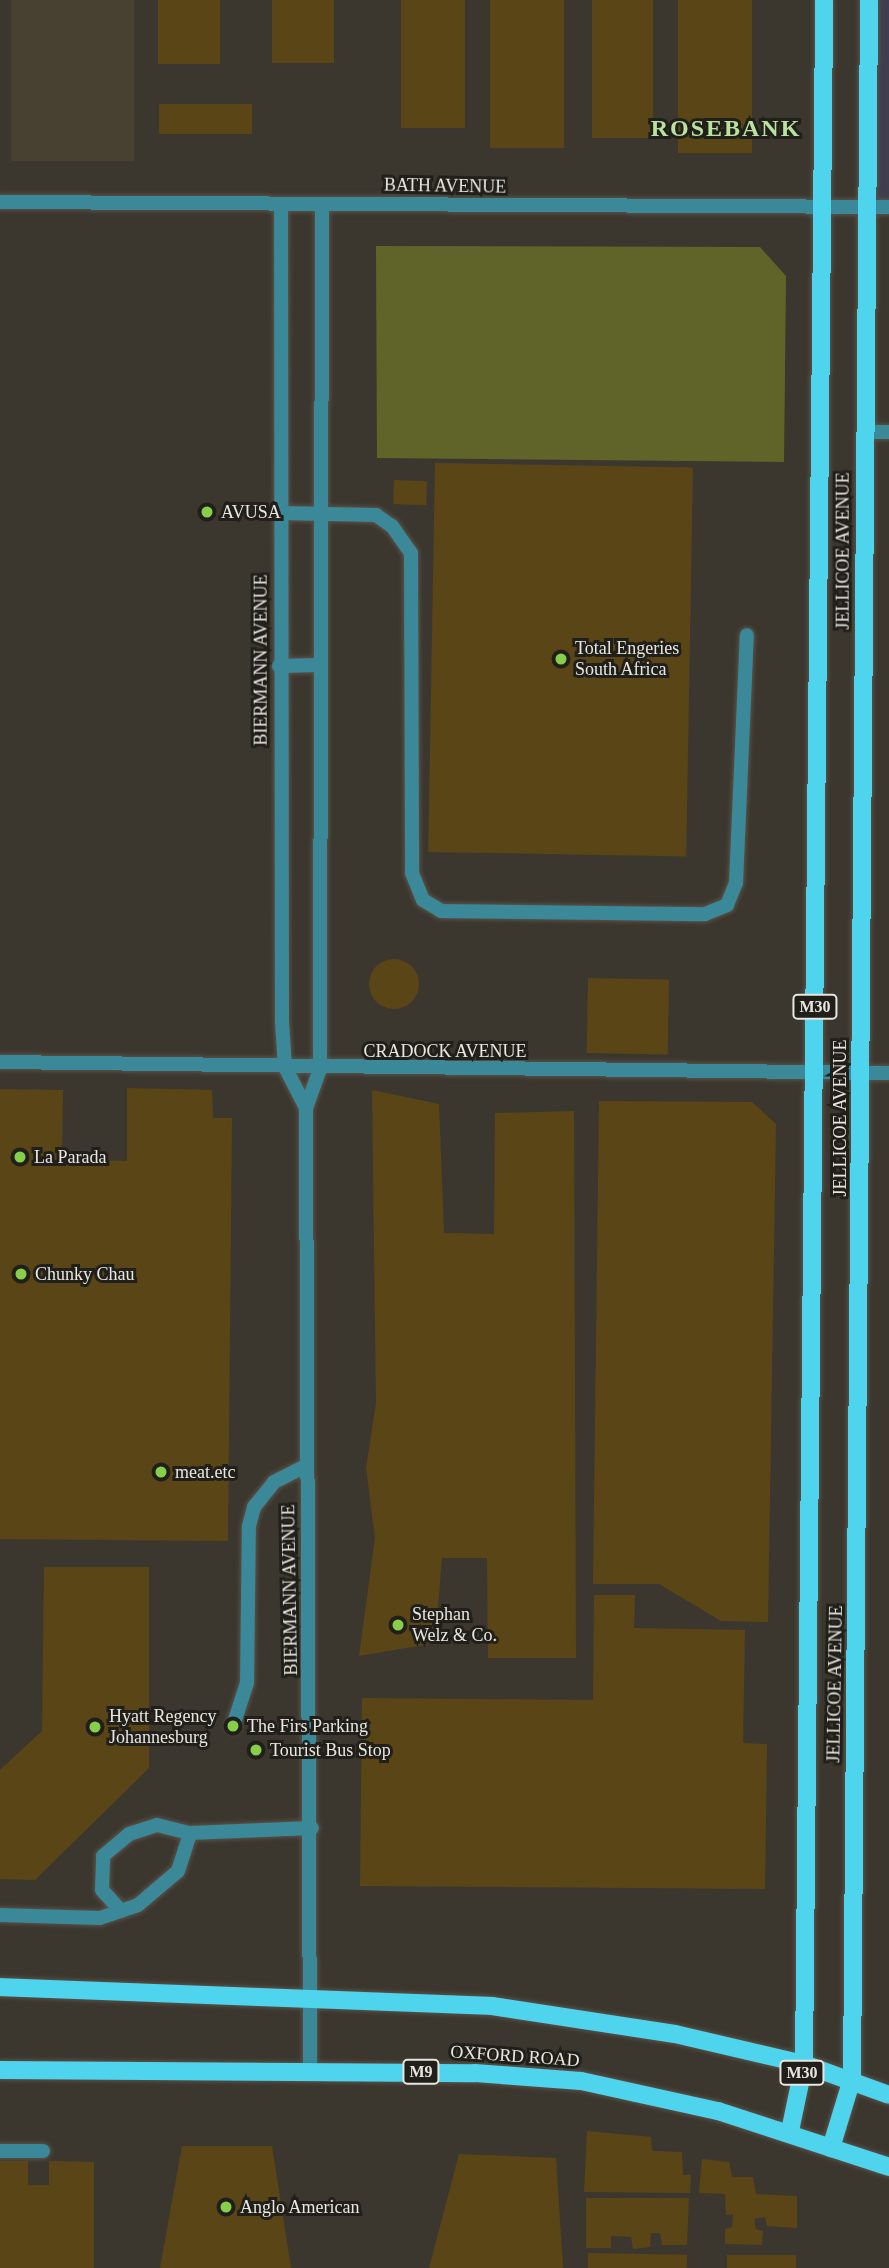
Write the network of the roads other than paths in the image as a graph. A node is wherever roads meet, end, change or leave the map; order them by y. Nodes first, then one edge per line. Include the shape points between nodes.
1 (824, 0) edge
2 (869, 0) edge
3 (0, 202) edge
4 (321, 205) junction
5 (281, 206) junction
6 (889, 207) edge
7 (819, 209) junction
8 (864, 210) junction
9 (864, 432) junction
10 (889, 432) edge
11 (318, 512) junction
12 (281, 513) junction
13 (747, 635) dead end
14 (319, 665) junction
15 (279, 666) junction
16 (0, 1062) edge
17 (285, 1067) junction
18 (320, 1069) junction
19 (814, 1073) junction
20 (862, 1073) junction
21 (889, 1073) edge
22 (306, 1108) junction
23 (307, 1465) junction
24 (233, 1726) dead end
25 (312, 1828) junction
26 (190, 1833) junction
27 (121, 1911) junction
28 (0, 1915) edge
29 (0, 1987) edge
30 (309, 1996) junction
31 (804, 2064) junction
32 (0, 2070) edge
33 (310, 2072) junction
34 (852, 2078) junction
35 (889, 2095) edge
36 (790, 2131) junction
37 (831, 2148) junction
38 (0, 2151) edge
39 (43, 2151) dead end
40 (889, 2167) edge

1 - 7 main road, JELLICOE AVENUE / M30
2 - 8 main road, JELLICOE AVENUE / M30
3 - 5 street, BATH AVENUE
4 - 5 street, BATH AVENUE
4 - 7 street, BATH AVENUE
4 - 11 street, BIERMANN AVENUE
5 - 12 street, BIERMANN AVENUE
6 - 8 street, BATH AVENUE
7 - 8 street, BATH AVENUE
7 - 19 main road, JELLICOE AVENUE / M30
8 - 9 main road, JELLICOE AVENUE / M30
9 - 10 street
9 - 20 main road, JELLICOE AVENUE / M30
11 - 12 street
11 - 13 street via 376,515 392,526 411,553 412,873 423,900 441,911 705,915 727,905 736,883
11 - 14 street, BIERMANN AVENUE
12 - 15 street, BIERMANN AVENUE
14 - 15 street
14 - 18 street, BIERMANN AVENUE
15 - 17 street, BIERMANN AVENUE
16 - 17 street, CRADOCK AVENUE
17 - 18 street, CRADOCK AVENUE
17 - 22 street, BIERMANN AVENUE
18 - 19 street, CRADOCK AVENUE
18 - 22 street, BIERMANN AVENUE
19 - 20 street, CRADOCK AVENUE
19 - 31 main road, JELLICOE AVENUE / M30
20 - 21 street, CRADOCK AVENUE
20 - 34 main road, JELLICOE AVENUE / M30
22 - 23 street, BIERMANN AVENUE
23 - 24 street via 263,1492 251,1516 247,1683
23 - 25 street, BIERMANN AVENUE
25 - 26 street
25 - 30 street, BIERMANN AVENUE
26 - 27 street via 178,1871 138,1905
26 - 27 street via 157,1825 129,1834 103,1856 102,1890
27 - 28 street via 100,1918
29 - 30 main road
30 - 31 main road via 492,2006 675,2034
30 - 33 street, BIERMANN AVENUE
31 - 34 main road
31 - 36 main road, JELLICOE AVENUE / M30
32 - 33 main road, OXFORD ROAD / M9
33 - 36 main road, OXFORD ROAD / M9 via 475,2073 581,2081 660,2095
34 - 35 main road
34 - 37 main road, JELLICOE AVENUE / M30
36 - 37 main road, OXFORD ROAD / M9
37 - 40 main road, OXFORD ROAD / M9
38 - 39 street

